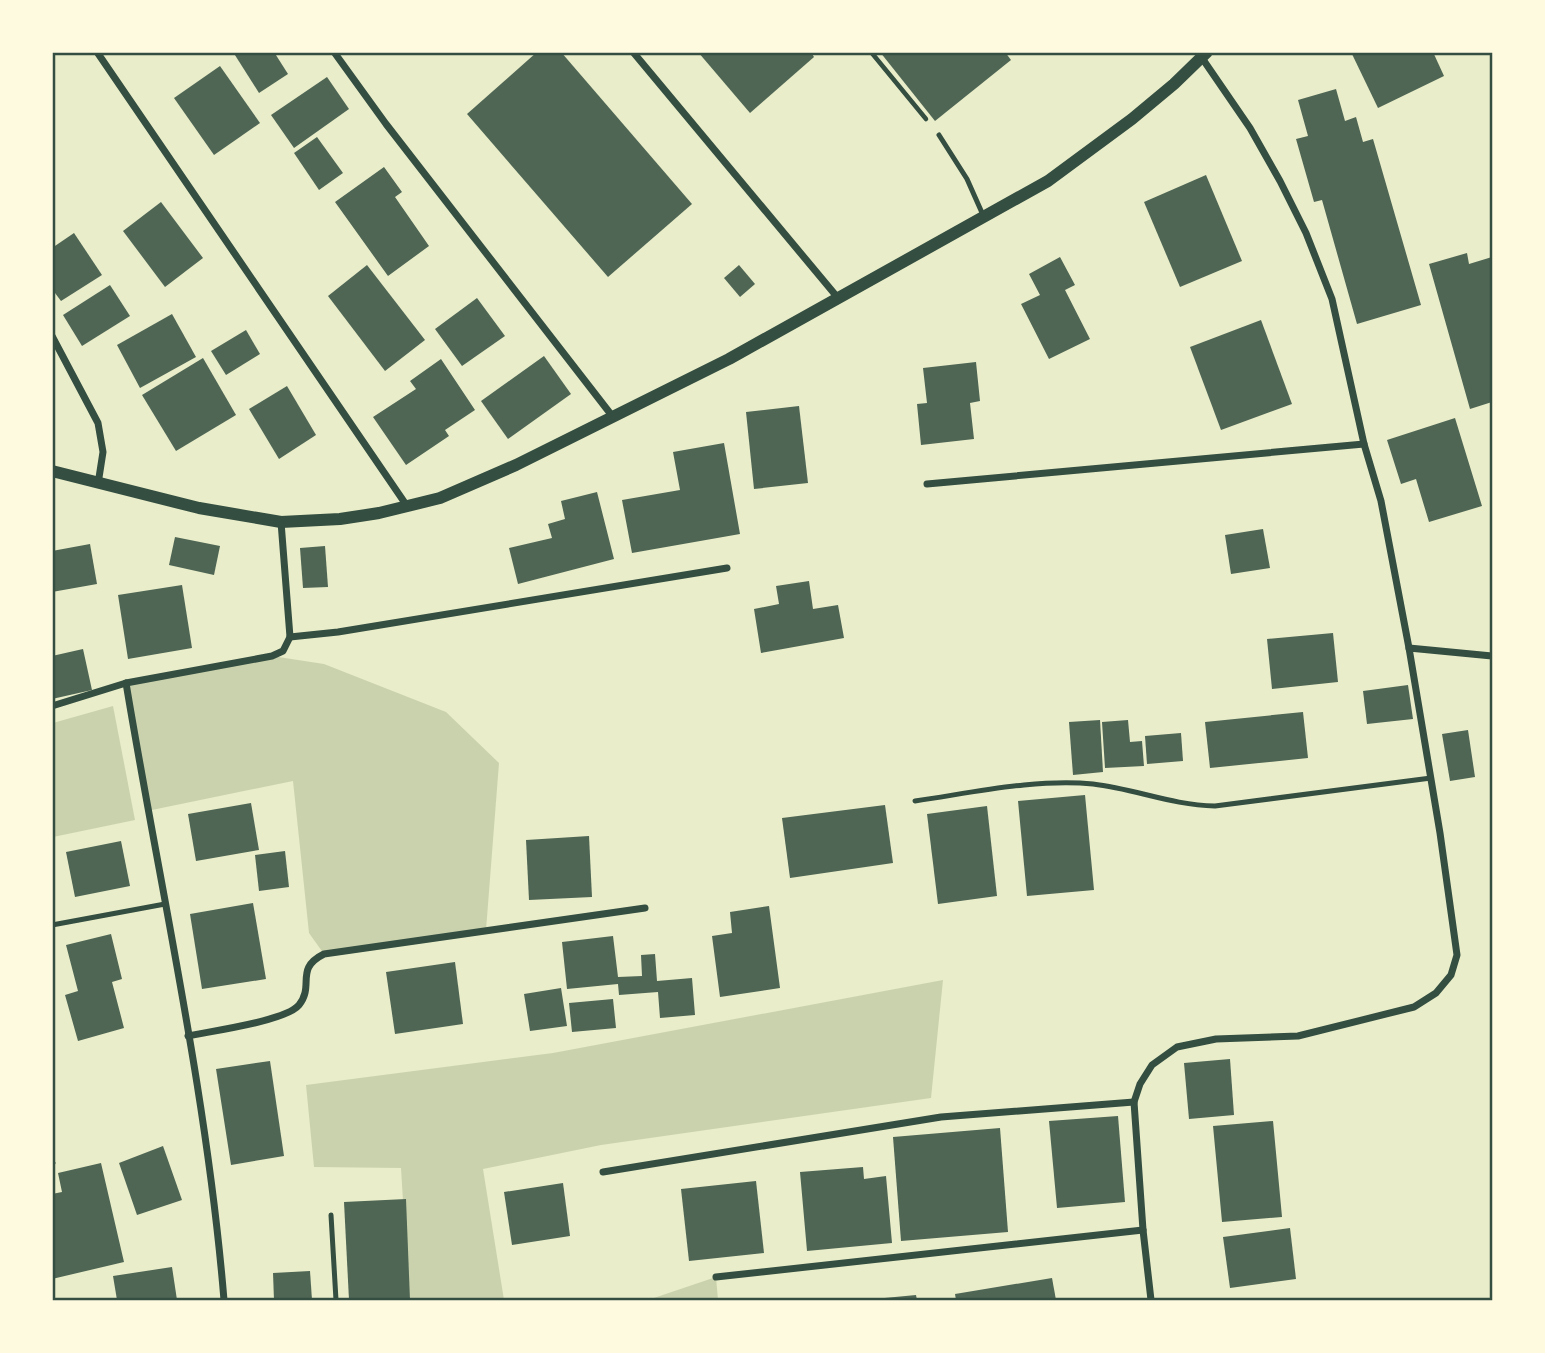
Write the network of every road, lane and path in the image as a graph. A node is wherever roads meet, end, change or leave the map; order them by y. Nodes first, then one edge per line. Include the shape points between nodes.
1 (97, 52) edge
2 (334, 52) edge
3 (633, 52) edge
4 (871, 52) edge
5 (1202, 54) edge
6 (939, 135) joint
7 (985, 218) junction
8 (838, 298) junction
9 (52, 336) edge
10 (613, 417) junction
11 (1364, 444) junction
12 (52, 471) edge
13 (98, 484) junction
14 (927, 484) dead end
15 (407, 506) junction
16 (281, 522) junction
17 (727, 568) dead end
18 (290, 637) junction
19 (1409, 648) junction
20 (1493, 656) edge
21 (126, 683) junction
22 (52, 706) edge
23 (1431, 778) junction
24 (915, 801) dead end
25 (165, 904) junction
26 (645, 908) dead end
27 (52, 925) edge
28 (188, 1036) junction
29 (1134, 1102) junction
30 (603, 1171) dead end
31 (331, 1215) dead end
32 (1143, 1230) junction
33 (716, 1277) dead end
34 (224, 1300) edge
35 (336, 1300) edge
36 (1151, 1300) edge

1 - 15 street
2 - 10 street
3 - 8 street
4 - 6 path
5 - 7 street via 1174,84 1091,151
5 - 11 street via 1250,128 1306,233 1332,299
6 - 7 lane
7 - 8 street
8 - 10 street
9 - 13 street via 98,423 103,452
10 - 15 street via 473,485
11 - 14 street
11 - 19 street via 1381,501
12 - 13 street
13 - 16 street
15 - 16 street via 340,519
16 - 18 street
17 - 18 street
18 - 21 street via 283,651 272,656
19 - 20 street
19 - 23 street
21 - 22 street
21 - 25 street
23 - 24 lane via 1215,806 1059,782
23 - 29 street via 1457,955 1451,975 1436,993 1414,1007 1298,1036 1216,1039 1177,1047 1153,1065
25 - 27 lane
25 - 28 street
26 - 28 street via 324,954 311,960 305,972 305,992 297,1008 277,1017
28 - 34 street via 219,1234
29 - 30 street via 942,1117
29 - 32 street
31 - 35 lane
32 - 33 street
32 - 36 street

